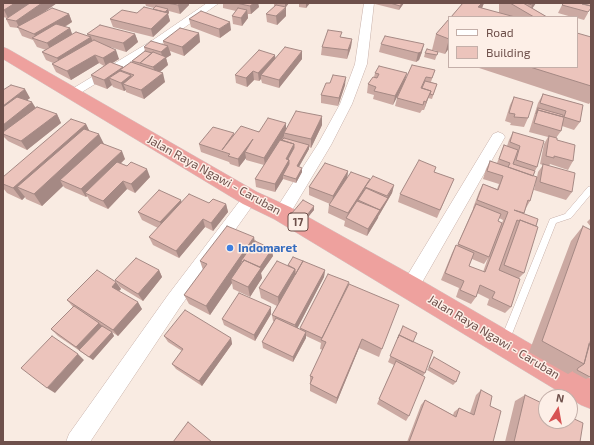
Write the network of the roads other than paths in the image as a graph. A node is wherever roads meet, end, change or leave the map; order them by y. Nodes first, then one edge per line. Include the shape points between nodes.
1 (214, 3) edge
2 (369, 3) edge
3 (3, 52) edge
4 (73, 92) junction
5 (498, 137) dead end
6 (591, 189) edge
7 (250, 198) junction
8 (282, 213) junction
9 (410, 287) junction
10 (503, 343) junction
11 (591, 395) edge
12 (77, 442) edge

1 - 4 street via 157,42
2 - 8 street via 361,64 346,104
3 - 4 highway, Jalan Raya Ngawi - Caruban / 17
4 - 7 highway, Jalan Raya Ngawi - Caruban / 17
5 - 9 street
6 - 10 lane via 568,216 553,221
7 - 8 highway, Jalan Raya Ngawi - Caruban / 17
7 - 12 street via 174,301
8 - 9 highway, Jalan Raya Ngawi - Caruban / 17
9 - 10 highway, Jalan Raya Ngawi - Caruban / 17
10 - 11 highway, Jalan Raya Ngawi - Caruban / 17

